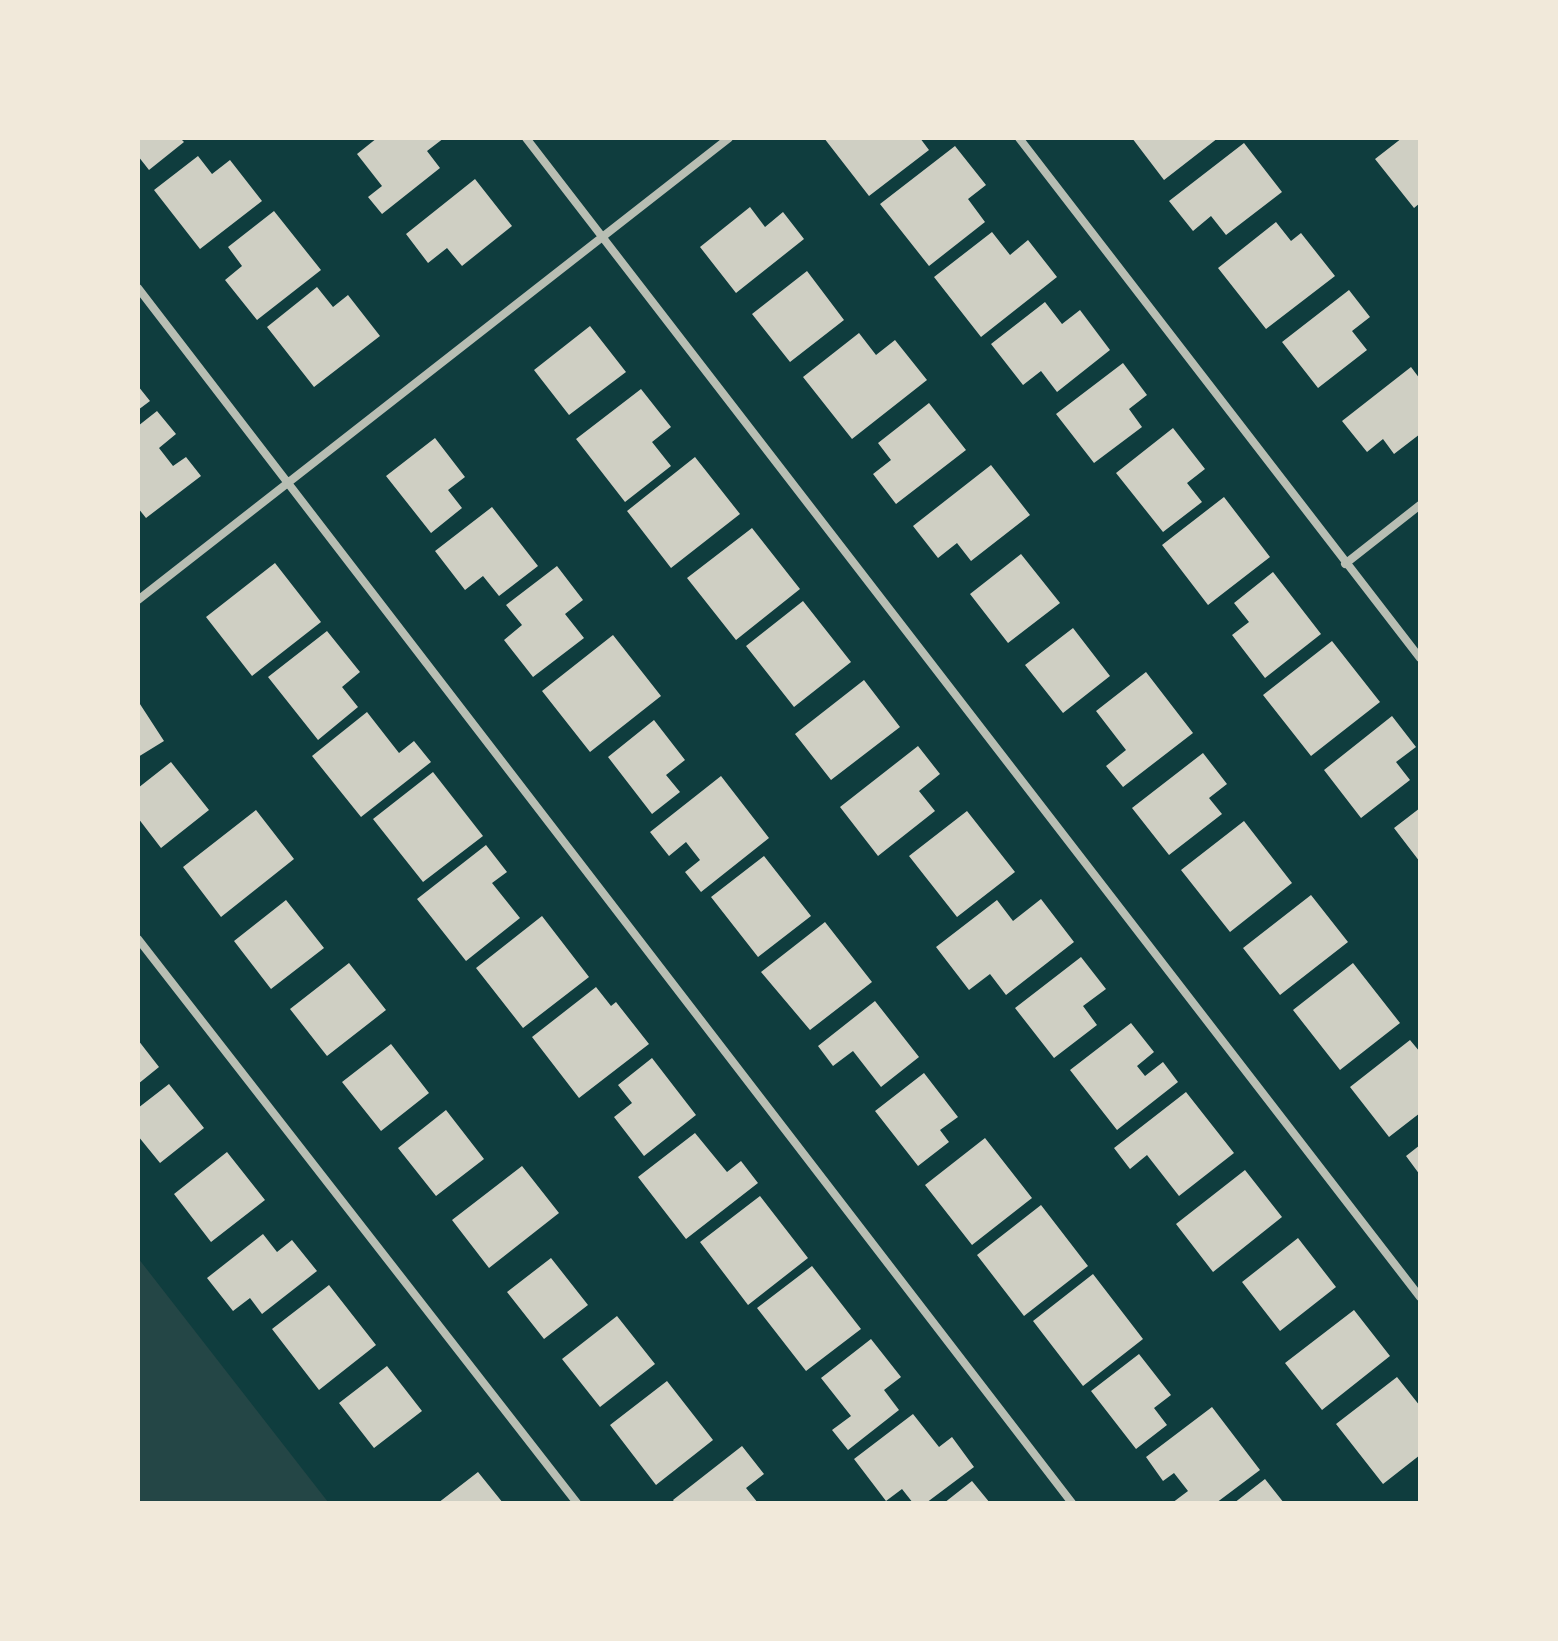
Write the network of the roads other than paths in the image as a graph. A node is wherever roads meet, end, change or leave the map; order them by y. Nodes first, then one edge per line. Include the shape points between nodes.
1 (526, 138) edge
2 (729, 138) edge
3 (1019, 138) edge
4 (602, 238) junction
5 (138, 288) edge
6 (289, 482) junction
7 (1420, 505) edge
8 (1345, 564) junction
9 (138, 600) edge
10 (1420, 658) edge
11 (138, 939) edge
12 (1420, 1297) edge
13 (577, 1503) edge
14 (1072, 1503) edge

1 - 4 street
2 - 4 street
3 - 8 street
4 - 6 street
4 - 12 street
5 - 6 street
6 - 9 street
6 - 14 street
7 - 8 street
8 - 10 street
11 - 13 street

